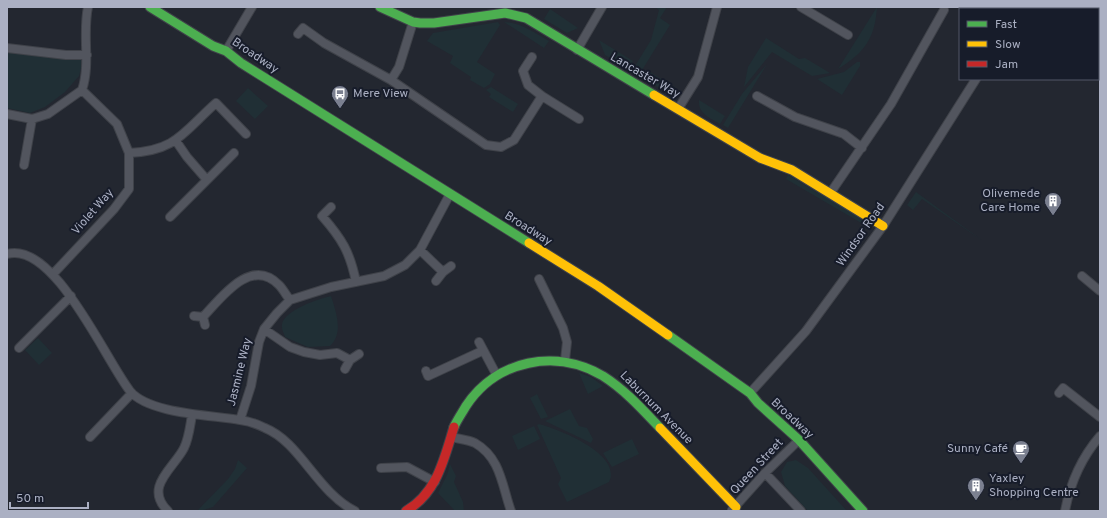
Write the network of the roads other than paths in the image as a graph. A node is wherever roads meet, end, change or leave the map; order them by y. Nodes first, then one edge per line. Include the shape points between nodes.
1 (88, 7) edge
2 (150, 7) edge
3 (252, 7) edge
4 (380, 7) edge
5 (602, 7) edge
6 (717, 7) edge
7 (801, 7) edge
8 (944, 10) dead end
9 (413, 22) junction
10 (302, 28) dead end
11 (848, 35) dead end
12 (7, 48) edge
13 (577, 50) junction
14 (226, 51) junction
15 (87, 55) junction
16 (532, 57) dead end
17 (391, 80) junction
18 (975, 80) edge
19 (82, 90) junction
20 (542, 96) junction
21 (757, 96) dead end
22 (678, 109) junction
23 (7, 114) edge
24 (32, 119) junction
25 (579, 119) dead end
26 (246, 134) dead end
27 (176, 141) junction
28 (862, 148) junction
29 (129, 153) junction
30 (234, 153) dead end
31 (24, 165) dead end
32 (207, 180) junction
33 (831, 192) junction
34 (450, 194) junction
35 (331, 207) dead end
36 (170, 217) dead end
37 (883, 226) junction
38 (420, 250) junction
39 (7, 254) edge
40 (451, 266) dead end
41 (442, 272) junction
42 (53, 274) junction
43 (1082, 276) dead end
44 (539, 279) dead end
45 (436, 281) dead end
46 (356, 282) junction
47 (1100, 291) edge
48 (71, 296) junction
49 (290, 300) junction
50 (194, 316) dead end
51 (264, 329) junction
52 (479, 342) dead end
53 (19, 348) dead end
54 (482, 351) junction
55 (359, 354) dead end
56 (350, 360) junction
57 (565, 360) junction
58 (344, 369) dead end
59 (426, 371) dead end
60 (496, 374) junction
61 (132, 393) junction
62 (750, 393) junction
63 (1059, 393) dead end
64 (192, 415) junction
65 (1100, 417) edge
66 (240, 420) junction
67 (1100, 436) edge
68 (90, 437) dead end
69 (451, 437) junction
70 (799, 440) junction
71 (385, 465) dead end
72 (765, 473) junction
73 (435, 482) junction
74 (734, 509) edge
75 (168, 511) edge
76 (355, 511) edge
77 (406, 511) edge
78 (511, 511) edge
79 (801, 511) edge
80 (863, 511) edge
81 (1065, 511) edge

1 - 15 street via 85,29
2 - 14 street, Broadway via 213,46
3 - 14 street
4 - 9 street, Lancaster Way
5 - 13 street
6 - 22 street via 698,77
7 - 11 street
8 - 28 street via 928,44
9 - 13 street, Lancaster Way via 434,23 504,13 526,18
9 - 17 street via 399,67
10 - 17 street
12 - 15 street
13 - 22 street, Lancaster Way
14 - 34 street, Broadway via 241,63
15 - 19 street
16 - 20 street via 523,71 528,84
17 - 20 street via 486,144 501,147 514,140
18 - 37 street, Windsor Road
19 - 24 street via 48,114
19 - 29 street, Violet Way via 117,124
20 - 25 street
21 - 28 street via 795,117 844,134
22 - 33 street, Lancaster Way via 760,158 792,170
23 - 24 street
24 - 31 street
26 - 27 street via 216,103
27 - 29 street via 148,152
27 - 32 street
28 - 33 street
29 - 42 street, Violet Way via 129,188 114,209
30 - 32 street
32 - 36 street
33 - 37 street, Lancaster Way
34 - 38 street, Jasmine Way
34 - 62 street, Broadway via 598,286
35 - 46 street via 322,216 344,244
37 - 62 street, Windsor Road via 806,331
38 - 41 street
38 - 46 street, Jasmine Way via 395,271
39 - 42 street via 31,257
40 - 41 street
41 - 45 street
42 - 48 street
43 - 47 street
44 - 57 street via 550,293 563,328 567,342
46 - 49 street, Jasmine Way via 318,290
48 - 53 street
48 - 61 street via 117,373
49 - 50 street via 272,280 260,276 245,277 235,284 204,321
49 - 51 street, Jasmine Way
51 - 56 street via 290,347 320,355 337,353
51 - 66 street, Jasmine Way
52 - 54 street
54 - 59 street via 428,376
54 - 60 street
55 - 56 street
56 - 58 street
57 - 60 street, Laburnum Avenue via 527,362
57 - 74 street, Laburnum Avenue via 589,368 616,384
60 - 69 street, Laburnum Avenue via 468,403 455,422
61 - 64 street via 168,410
61 - 68 street
62 - 70 street, Broadway
63 - 65 street via 1063,388
64 - 66 street
64 - 75 street via 183,449 166,472 159,488 161,499
66 - 76 street, Jasmine Way via 267,428 279,436 328,491
67 - 81 street via 1080,467 1067,498
69 - 73 street, Laburnum Avenue
69 - 78 street via 474,442 489,454 500,474
70 - 72 street, Queen Street
70 - 80 street, Broadway
71 - 73 street via 407,467
72 - 74 street, Queen Street
72 - 79 street
73 - 77 street, Laburnum Avenue via 422,501

